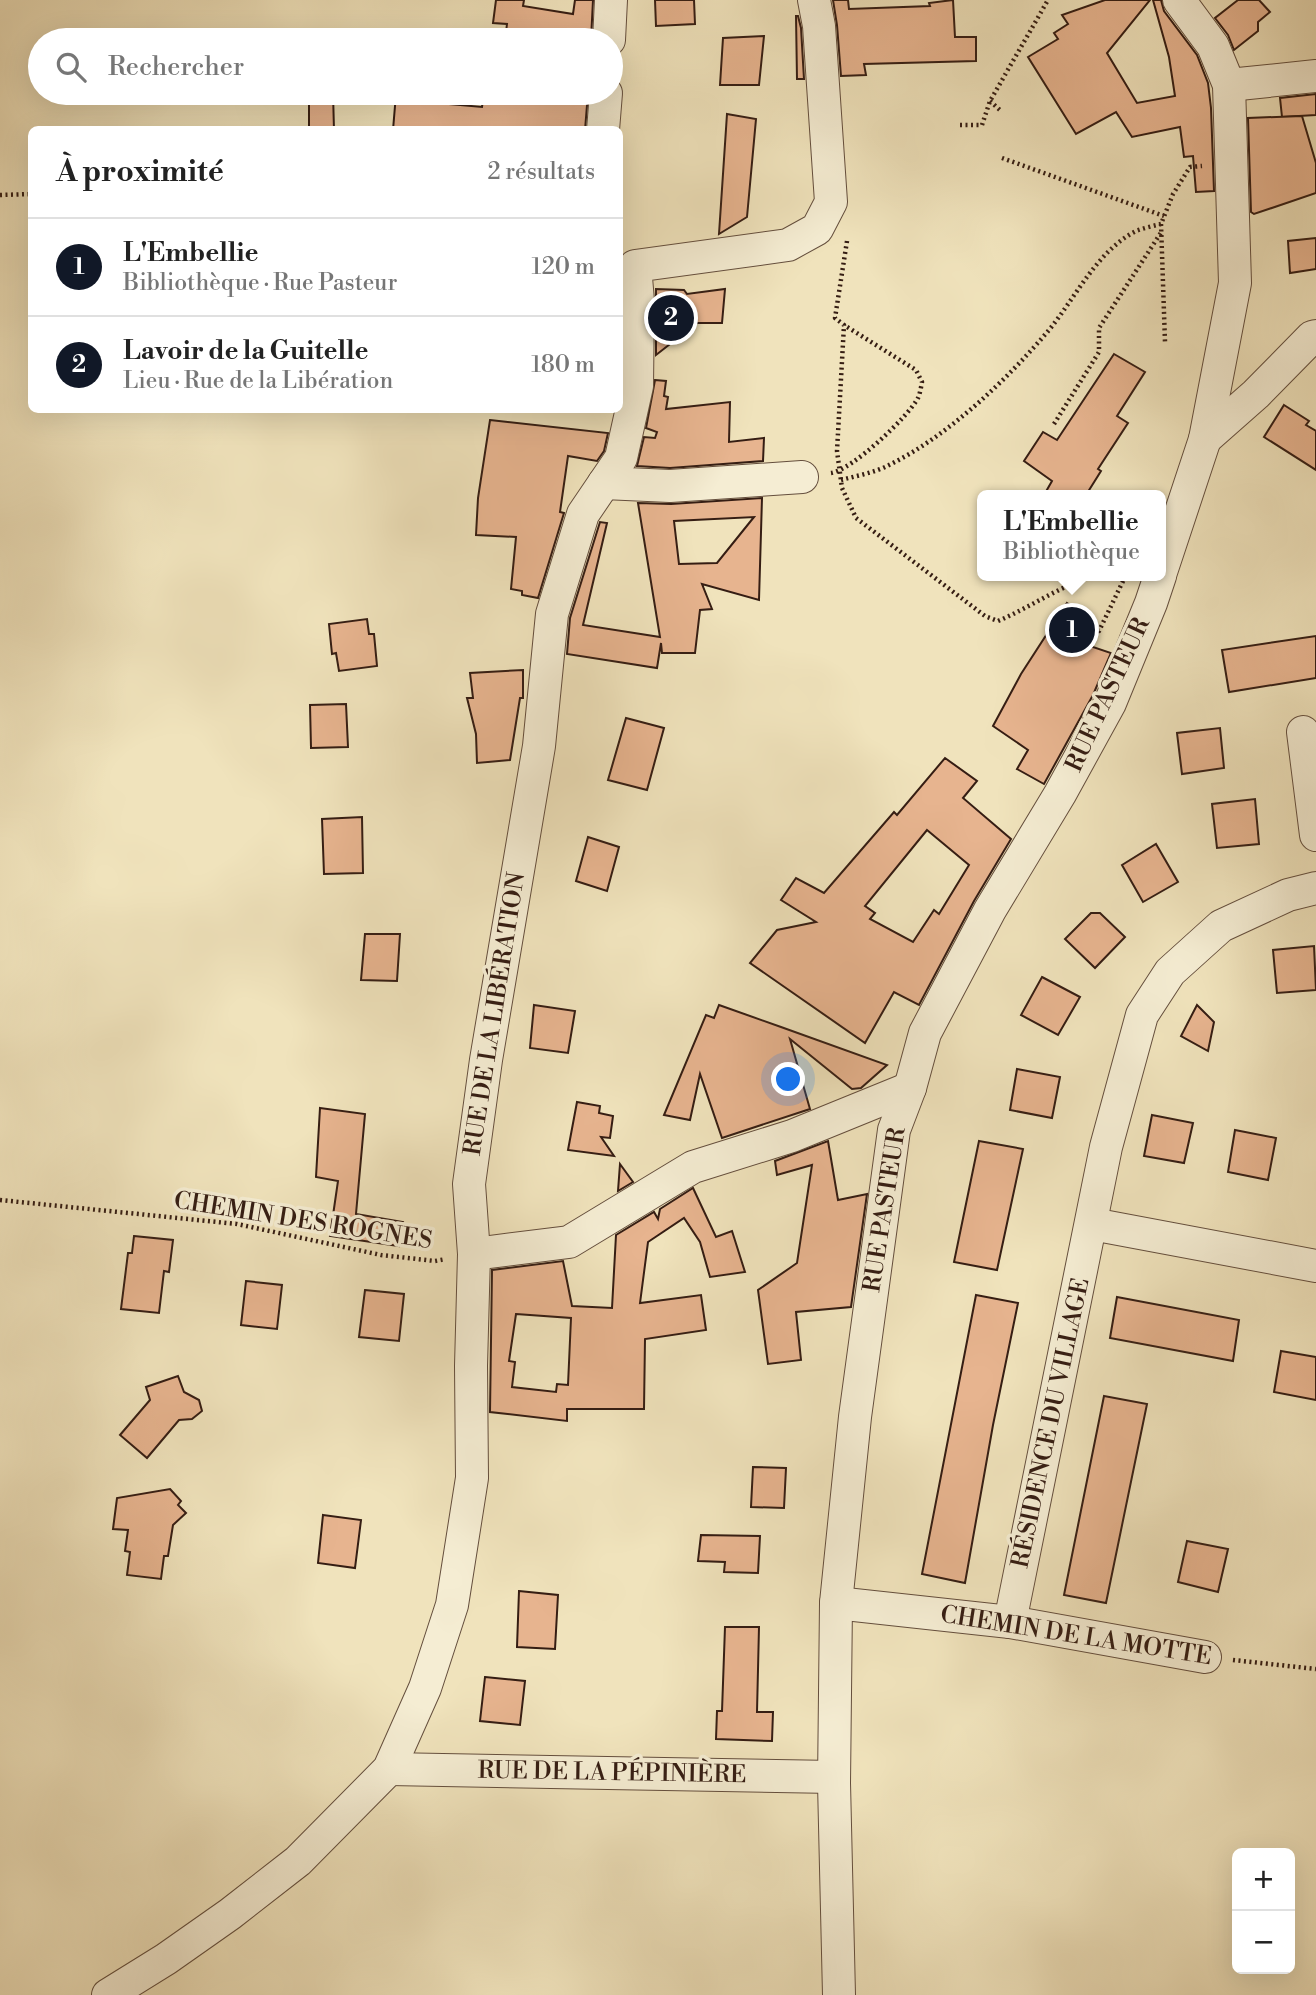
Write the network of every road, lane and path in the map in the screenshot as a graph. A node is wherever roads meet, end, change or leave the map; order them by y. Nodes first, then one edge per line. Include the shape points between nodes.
1 (611, 0) edge
2 (814, 0) edge
3 (1048, 0) edge
4 (1179, 0) edge
5 (610, 28) edge
6 (1316, 76) edge
7 (1229, 85) junction
8 (990, 101) junction
9 (605, 105) edge
10 (1001, 111) dead end
11 (960, 125) dead end
12 (603, 126) edge
13 (1002, 158) dead end
14 (1232, 163) junction
15 (28, 194) edge
16 (0, 195) edge
17 (1164, 216) junction
18 (1161, 224) junction
19 (1161, 231) junction
20 (848, 237) dead end
21 (627, 257) edge
22 (844, 325) junction
23 (1316, 336) edge
24 (1166, 342) dead end
25 (1054, 424) dead end
26 (1205, 439) junction
27 (840, 472) junction
28 (802, 477) joint
29 (841, 480) junction
30 (604, 483) junction
31 (1166, 559) edge
32 (1077, 581) edge
33 (1124, 581) edge
34 (1159, 581) edge
35 (1087, 628) dead end
36 (1303, 732) dead end
37 (1316, 835) edge
38 (1316, 888) edge
39 (910, 1088) junction
40 (0, 1200) edge
41 (1092, 1224) junction
42 (474, 1254) junction
43 (1316, 1266) edge
44 (836, 1603) junction
45 (1010, 1622) junction
46 (1205, 1657) joint
47 (1316, 1669) edge
48 (389, 1769) junction
49 (834, 1777) junction
50 (108, 1995) edge
51 (839, 1995) edge

1 - 5 street
2 - 21 street, RUE DE LA LIBÉRATION via 820,26 831,202 817,229 788,245
3 - 8 path
4 - 7 street, RUE PASTEUR via 1213,46
6 - 7 street
7 - 14 street, RUE PASTEUR
8 - 10 path
8 - 11 path via 982,125
9 - 12 street
13 - 17 path
14 - 17 path via 1190,167
14 - 26 street, RUE PASTEUR via 1234,283
15 - 16 path
17 - 18 path
18 - 19 path
18 - 29 path via 1137,231 1111,248 1007,376 960,417 884,467
19 - 24 path
19 - 25 path via 1099,328 1099,352
20 - 22 path via 835,318
21 - 30 street, RUE DE LA LIBÉRATION via 638,301 637,386 621,458
22 - 27 path via 837,450
22 - 27 path via 916,370 922,382 918,398 905,413 862,457
23 - 26 street
26 - 31 street, RUE PASTEUR
27 - 28 path
27 - 29 path
28 - 30 street via 670,486
29 - 32 path via 856,518 985,616 998,621
30 - 42 street, RUE DE LA LIBÉRATION via 583,514 552,614 539,746 469,1184
33 - 35 path via 1099,631
34 - 39 street, RUE PASTEUR via 1110,703 925,1033
36 - 37 street
38 - 41 street, RÉSIDENCE DU VILLAGE via 1288,895 1221,926 1170,972 1142,1015
39 - 42 street via 792,1136 693,1167 569,1242
39 - 44 street, RUE PASTEUR via 894,1130 855,1417
40 - 42 path, CHEMIN DES ROGNES via 237,1224 381,1255 435,1261
41 - 43 street
41 - 45 street, RÉSIDENCE DU VILLAGE
42 - 48 street, RUE DE LA LIBÉRATION via 472,1478 452,1605 425,1688
44 - 45 street, CHEMIN DE LA MOTTE
44 - 49 street, RUE PASTEUR
45 - 46 street, CHEMIN DE LA MOTTE
46 - 47 path, CHEMIN DE LA MOTTE
48 - 49 street, RUE DE LA PÉPINIÈRE
48 - 50 street via 298,1861 166,1959
49 - 51 street, RUE PASTEUR

